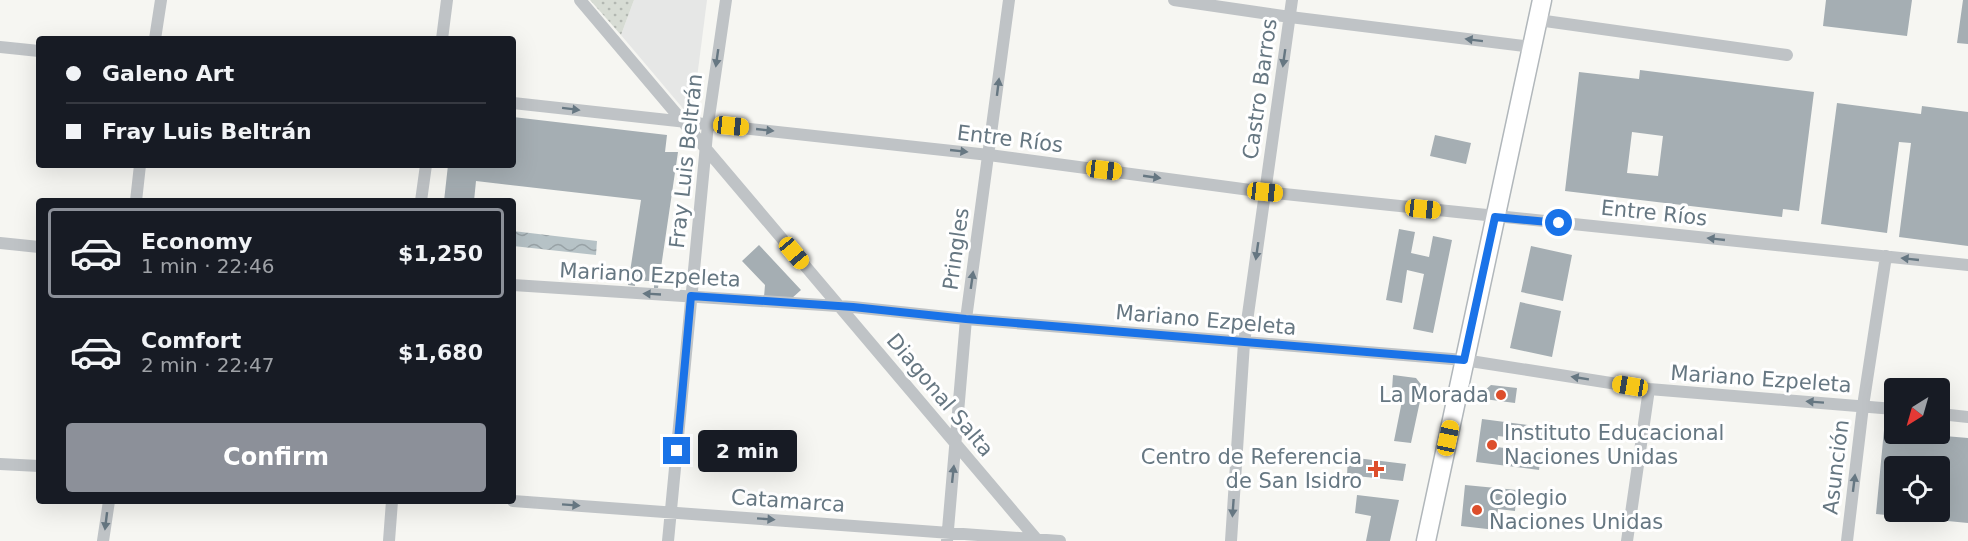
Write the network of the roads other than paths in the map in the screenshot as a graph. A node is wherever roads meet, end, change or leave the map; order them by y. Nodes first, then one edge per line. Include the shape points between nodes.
1 (161, 0) edge
2 (447, 0) edge
3 (580, 0) edge
4 (726, 0) edge
5 (1009, 0) edge
6 (1174, 0) edge
7 (1292, 0) edge
8 (1542, 0) edge
9 (1290, 17) junction
10 (1538, 20) junction
11 (155, 36) edge
12 (442, 36) edge
13 (0, 47) edge
14 (1532, 47) junction
15 (36, 51) edge
16 (1787, 54) dead end
17 (516, 103) edge
18 (683, 122) junction
19 (708, 124) junction
20 (705, 148) junction
21 (989, 155) junction
22 (140, 168) edge
23 (426, 168) edge
24 (1265, 192) junction
25 (136, 198) edge
26 (421, 198) edge
27 (1495, 217) junction
28 (0, 243) edge
29 (36, 247) edge
30 (1886, 256) junction
31 (1968, 265) edge
32 (516, 285) edge
33 (691, 296) junction
34 (839, 306) junction
35 (966, 319) junction
36 (1244, 343) junction
37 (1464, 360) junction
38 (1649, 389) junction
39 (1863, 406) junction
40 (1884, 408) edge
41 (1950, 415) edge
42 (1968, 417) edge
43 (956, 444) junction
44 (0, 464) edge
45 (36, 466) edge
46 (516, 501) edge
47 (108, 504) edge
48 (392, 504) edge
49 (671, 512) junction
50 (947, 537) edge
51 (1038, 540) edge
52 (103, 541) edge
53 (389, 541) edge
54 (668, 541) edge
55 (1060, 541) edge
56 (1231, 541) edge
57 (1426, 541) edge
58 (1627, 541) edge
59 (1847, 541) edge

1 - 11 street
2 - 12 street
3 - 18 street, Diagonal Salta
4 -> 19 street, Fray Luis Beltrán
21 -> 5 street, Pringles
6 - 9 street
7 - 9 street, Castro Barros
8 - 10 main road
14 -> 9 street
9 -> 24 street, Castro Barros
10 - 14 main road
10 - 16 street
13 - 15 street
14 - 27 main road
17 -> 18 street, Entre Ríos
18 - 19 street, Entre Ríos
18 - 20 street, Diagonal Salta
19 - 20 street, Fray Luis Beltrán
19 -> 21 street, Entre Ríos
20 - 33 street, Fray Luis Beltrán
20 - 34 street, Diagonal Salta
21 -> 24 street, Entre Ríos
35 -> 21 street, Pringles
22 - 25 street
23 - 26 street
24 - 27 street, Entre Ríos
24 -> 36 street, Castro Barros
30 -> 27 street, Entre Ríos
27 - 37 main road
28 - 29 street
31 -> 30 street, Entre Ríos
30 - 39 street, Asunción
33 -> 32 street, Mariano Ezpeleta
33 - 34 street, Mariano Ezpeleta
33 - 49 street, Fray Luis Beltrán
34 - 35 street, Mariano Ezpeleta
34 - 43 street, Diagonal Salta
35 - 36 street, Mariano Ezpeleta
35 - 43 street, Pringles
36 - 37 street, Mariano Ezpeleta
36 -> 56 street, Castro Barros
38 -> 37 street, Mariano Ezpeleta
37 - 57 main road
39 -> 38 street, Mariano Ezpeleta
38 - 58 street
39 - 40 street, Mariano Ezpeleta
59 -> 39 street, Asunción
41 - 42 street
50 -> 43 street, Pringles
43 - 51 street, Diagonal Salta
44 - 45 street
46 -> 49 street, Catamarca
47 -> 52 street
48 - 53 street
49 -> 50 street, Catamarca
49 - 54 street, Fray Luis Beltrán
50 - 51 street, Catamarca
51 - 55 street, Catamarca

